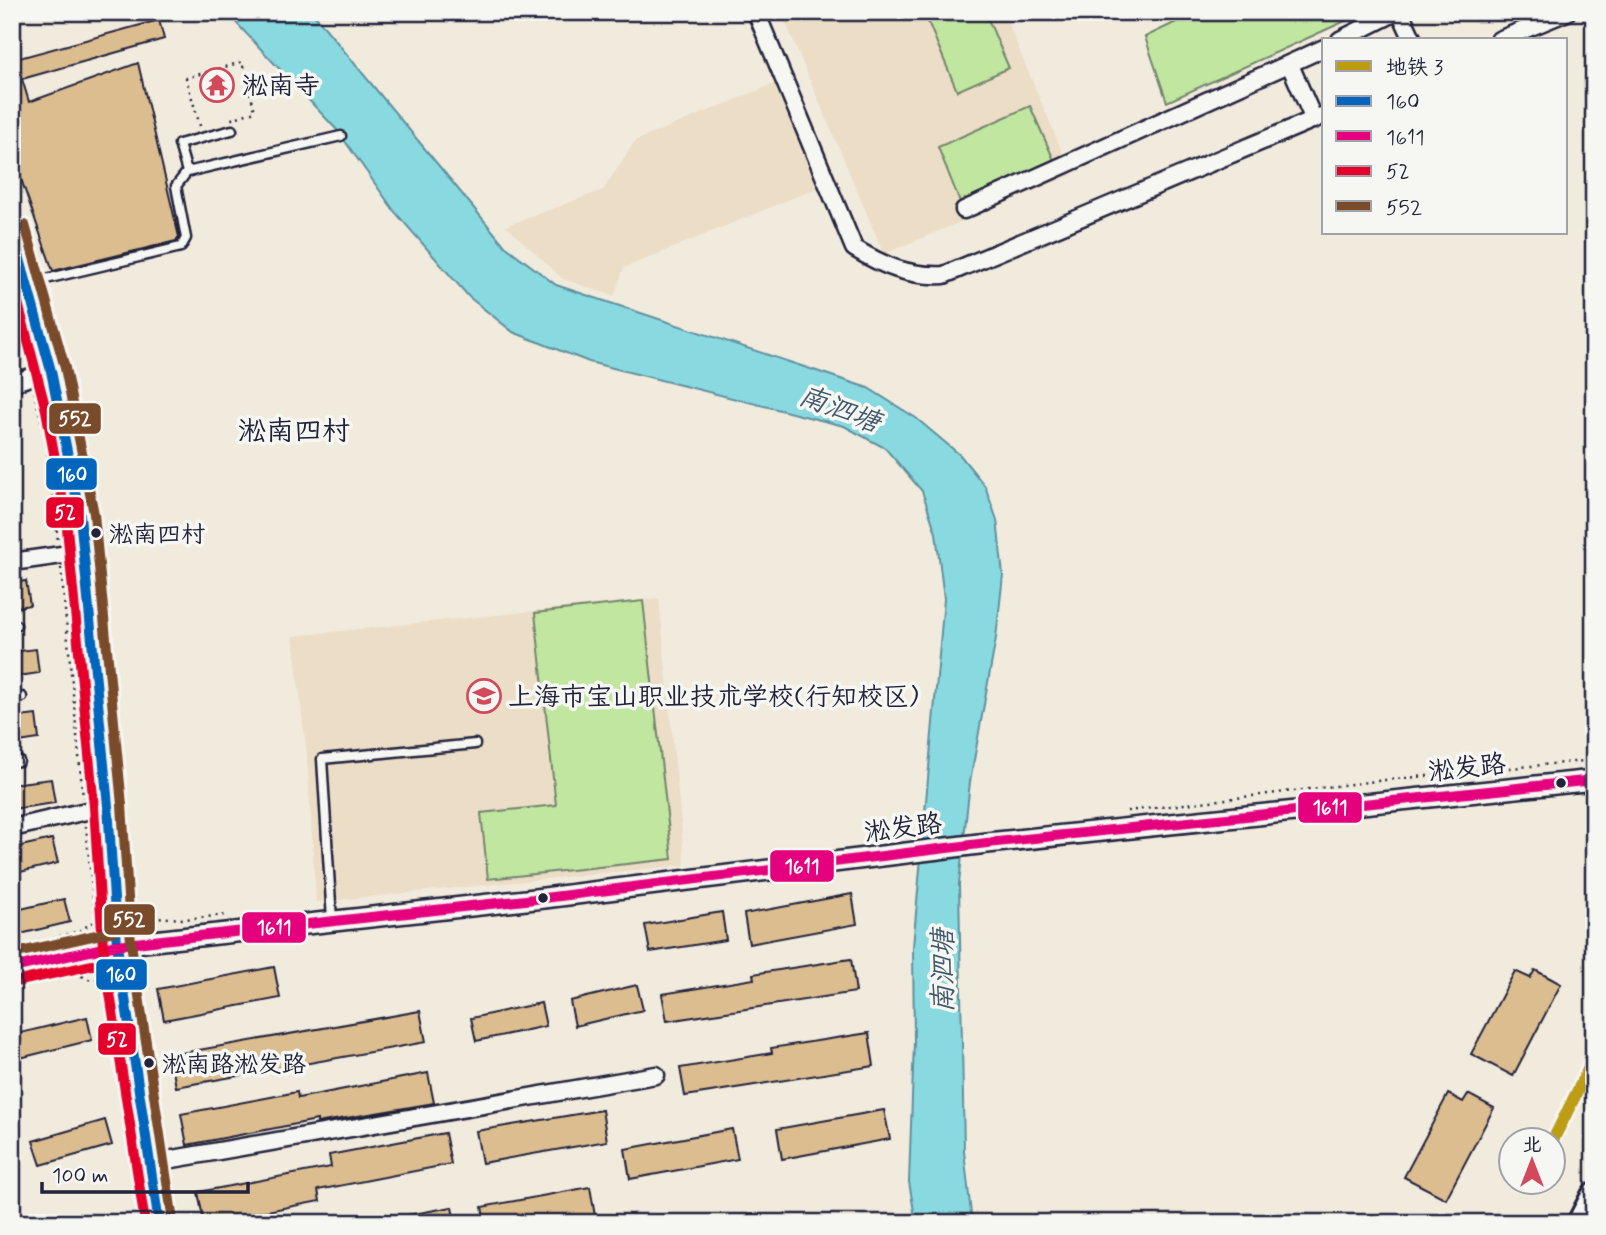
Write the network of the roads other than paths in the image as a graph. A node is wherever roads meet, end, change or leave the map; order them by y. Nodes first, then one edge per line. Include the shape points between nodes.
1 (756, 12) edge
2 (1398, 12) edge
3 (1567, 12) edge
4 (1344, 38) edge
5 (1412, 38) edge
6 (1504, 38) edge
7 (1322, 49) edge
8 (1290, 65) junction
9 (1319, 117) edge
10 (232, 130) road end
11 (341, 136) dead end
12 (187, 172) junction
13 (964, 210) dead end
14 (12, 229) edge
15 (28, 283) junction
16 (40, 374) junction
17 (12, 383) edge
18 (83, 552) junction
19 (12, 562) edge
20 (22, 697) dead end
21 (12, 699) edge
22 (475, 744) dead end
23 (1594, 780) edge
24 (108, 806) junction
25 (12, 828) edge
26 (332, 920) junction
27 (117, 945) junction
28 (12, 968) edge
29 (656, 1075) dead end
30 (150, 1163) junction
31 (1594, 1196) edge
32 (159, 1223) edge
33 (1580, 1223) edge

1 - 9 street via 854,248 877,262 918,276 944,275
2 - 4 street
2 - 5 street
3 - 6 street
7 - 8 street
8 - 9 street
8 - 13 street
10 - 12 lane via 179,144
11 - 12 lane
12 - 15 lane via 176,186 186,238 181,247
14 - 15 street
15 - 16 street via 42,329
16 - 17 street
16 - 18 street via 73,470
18 - 19 street
18 - 24 street
20 - 21 lane
22 - 26 lane via 322,759
23 - 26 street, 淞发路 via 987,843
24 - 25 street
24 - 27 street
26 - 27 street, 淞发路
27 - 28 street, 淞发路
27 - 30 street
29 - 30 street
30 - 32 street
31 - 33 main road

